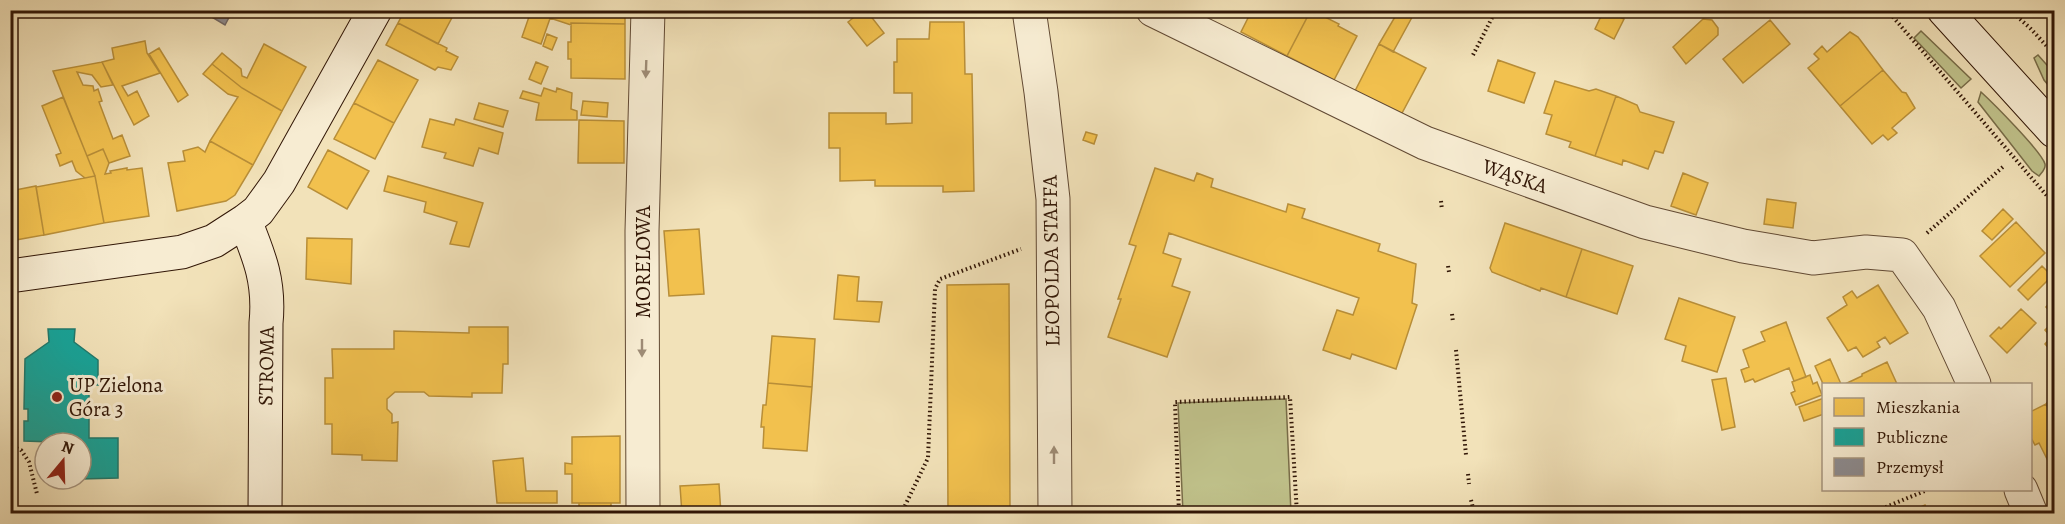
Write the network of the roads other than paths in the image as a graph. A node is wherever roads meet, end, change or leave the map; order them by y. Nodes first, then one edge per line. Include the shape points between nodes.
1 (375, 10) edge
2 (648, 10) edge
3 (1029, 10) edge
4 (1153, 10) edge
5 (1944, 10) edge
6 (2055, 131) edge
7 (246, 221) junction
8 (10, 276) edge
9 (1974, 383) edge
10 (2022, 491) edge
11 (265, 513) edge
12 (643, 513) edge
13 (1054, 513) edge
14 (2031, 513) edge

1 - 7 street via 279,182
2 -> 12 street, MORELOWA via 642,231
13 -> 3 street, LEOPOLDA STAFFA via 1053,199
4 - 9 street, WĄSKA via 1425,143 1645,222 1813,258 1911,246
5 - 6 street
7 - 8 street via 214,241 182,252
7 - 11 street, STROMA via 262,264 268,302
10 - 14 street

